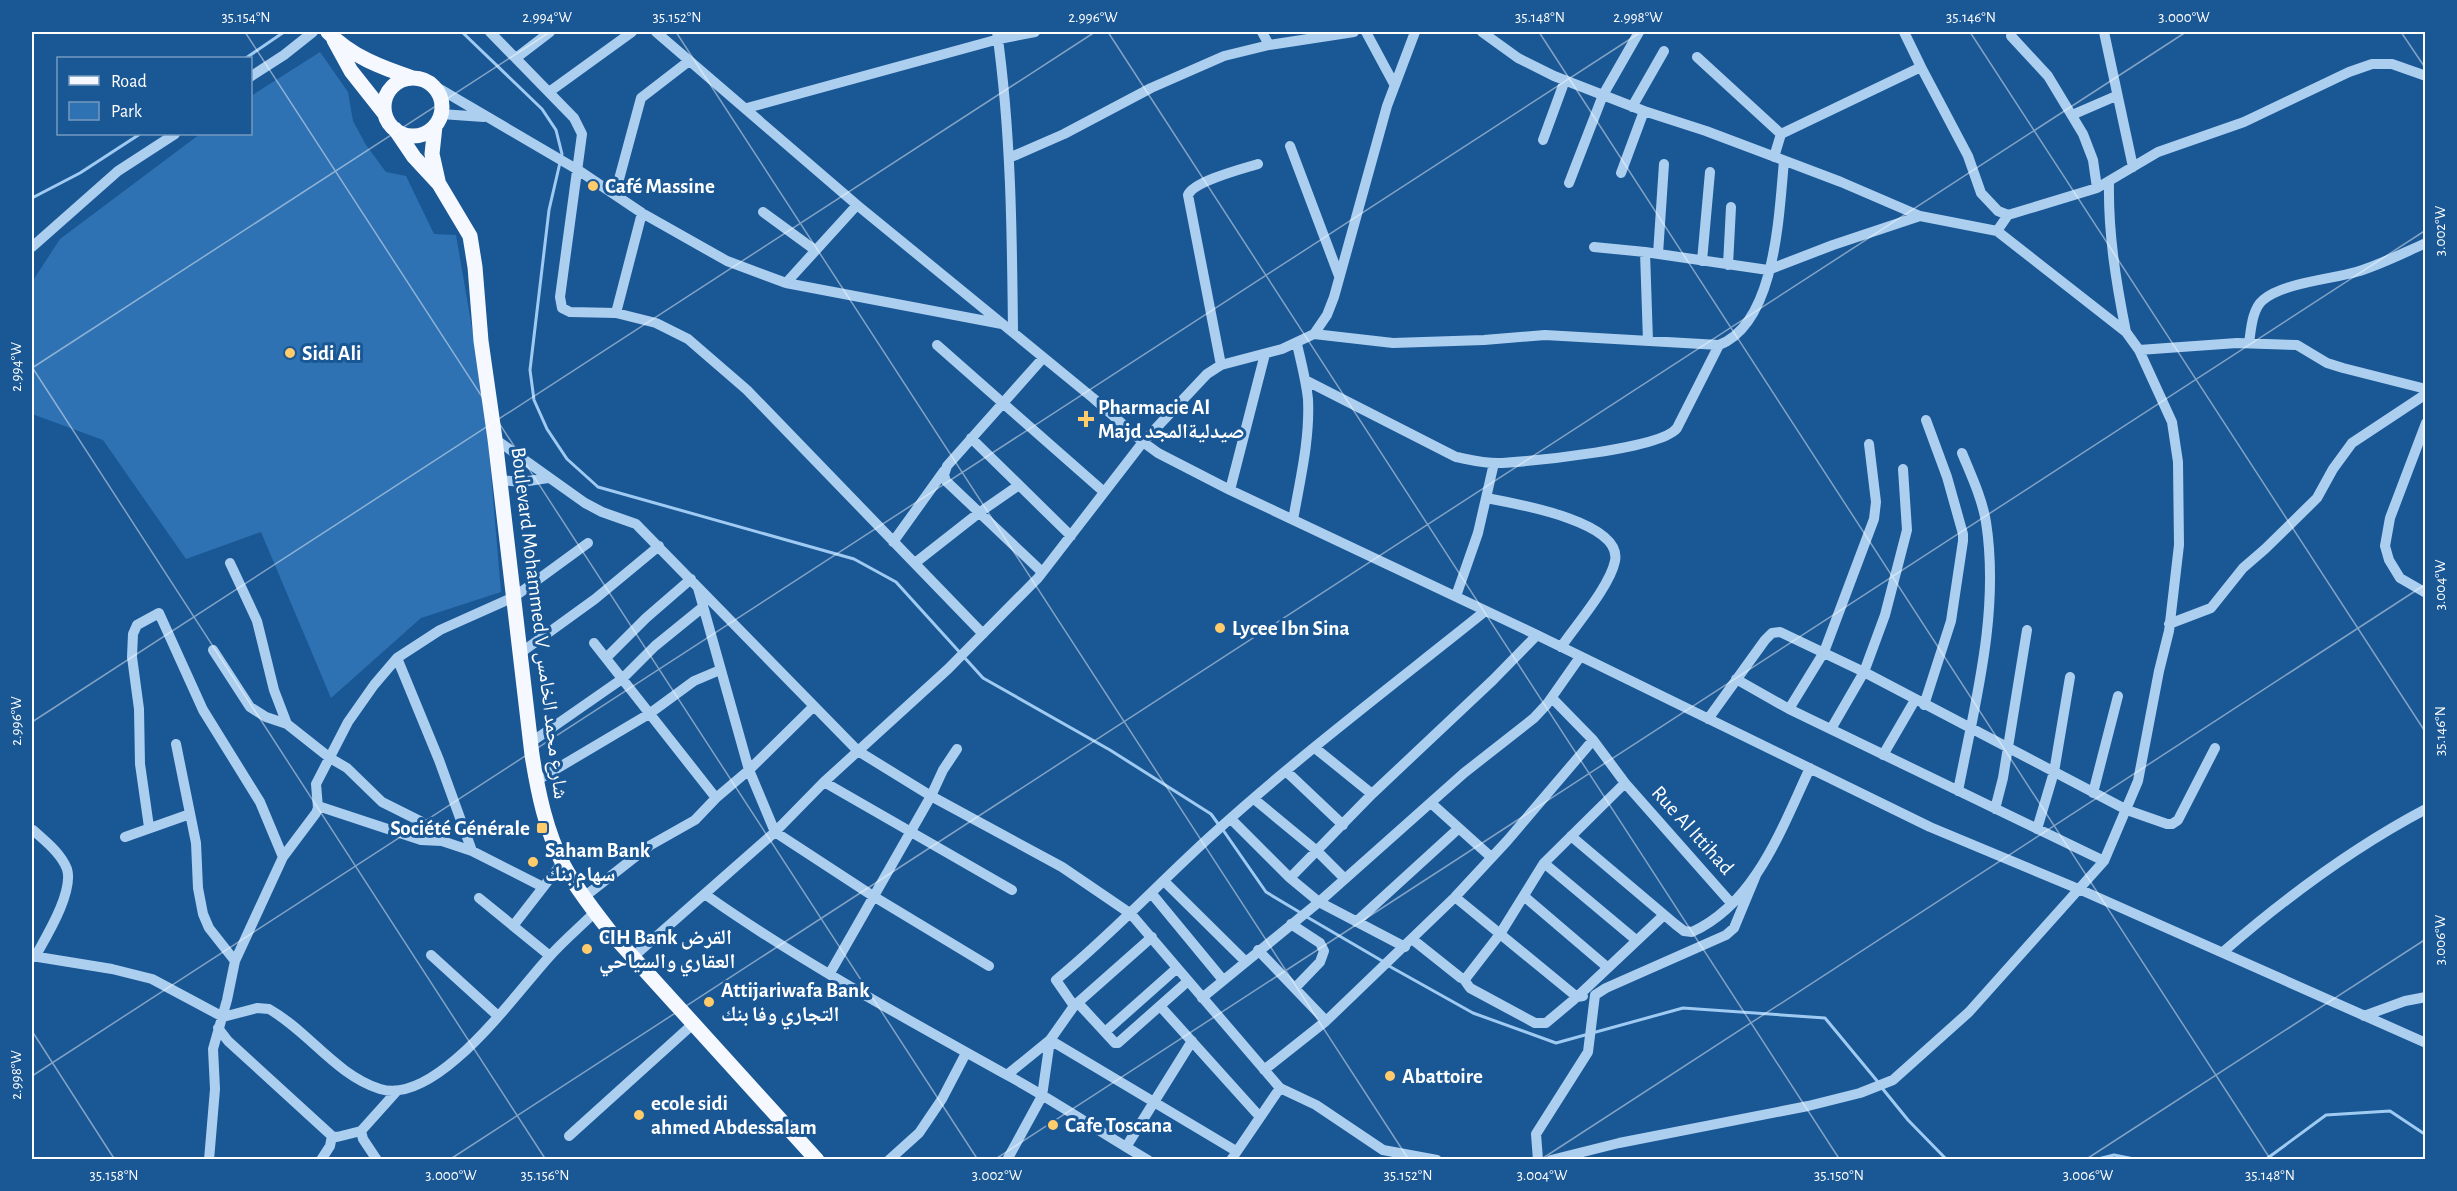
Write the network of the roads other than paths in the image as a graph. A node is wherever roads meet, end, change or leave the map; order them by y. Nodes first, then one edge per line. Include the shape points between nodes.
1 (313, 32) edge
2 (490, 32) edge
3 (550, 32) edge
4 (632, 32) edge
5 (656, 32) edge
6 (1035, 32) edge
7 (1262, 32) edge
8 (1354, 32) edge
9 (1366, 32) edge
10 (1415, 32) edge
11 (1482, 32) edge
12 (1639, 32) edge
13 (1904, 32) edge
14 (2104, 32) edge
15 (330, 34) edge
16 (998, 35) edge
17 (2011, 36) dead end
18 (1269, 45) junction
19 (1664, 51) dead end
20 (1697, 57) dead end
21 (516, 58) junction
22 (689, 61) junction
23 (1921, 67) junction
24 (252, 76) edge
25 (2426, 76) edge
26 (421, 80) junction
27 (1565, 80) junction
28 (1394, 84) junction
29 (549, 92) junction
30 (1603, 95) junction
31 (2116, 96) junction
32 (1632, 107) junction
33 (747, 108) junction
34 (1644, 111) junction
35 (385, 114) junction
36 (2072, 115) junction
37 (493, 119) junction
38 (438, 120) junction
39 (395, 129) junction
40 (1781, 134) junction
41 (173, 135) edge
42 (1543, 140) dead end
43 (1290, 146) dead end
44 (1009, 158) junction
45 (1779, 159) junction
46 (1258, 164) dead end
47 (1664, 164) dead end
48 (2133, 167) junction
49 (576, 169) junction
50 (1710, 172) dead end
51 (1621, 173) dead end
52 (2109, 182) junction
53 (1569, 183) dead end
54 (439, 184) junction
55 (2097, 188) junction
56 (615, 194) junction
57 (857, 205) junction
58 (1731, 207) dead end
59 (642, 213) junction
60 (762, 213) dead end
61 (2008, 215) junction
62 (1920, 216) junction
63 (1997, 231) junction
64 (2426, 243) edge
65 (32, 247) edge
66 (1594, 247) dead end
67 (814, 250) junction
68 (1645, 252) junction
69 (1658, 254) junction
70 (1702, 261) junction
71 (1728, 265) junction
72 (1768, 270) junction
73 (1339, 276) junction
74 (786, 284) junction
75 (616, 313) junction
76 (1002, 324) junction
77 (1013, 332) junction
78 (2126, 332) junction
79 (1314, 334) junction
80 (1648, 341) junction
81 (2248, 343) junction
82 (1297, 344) junction
83 (937, 345) dead end
84 (1719, 345) junction
85 (2139, 350) junction
86 (1265, 354) junction
87 (1043, 358) junction
88 (1221, 365) junction
89 (1305, 380) junction
90 (2426, 388) edge
91 (2426, 394) edge
92 (1003, 401) junction
93 (1926, 420) dead end
94 (2426, 423) edge
95 (971, 438) junction
96 (495, 439) junction
97 (1143, 442) junction
98 (1869, 444) dead end
99 (1962, 453) dead end
100 (1494, 463) junction
101 (1903, 469) dead end
102 (944, 471) junction
103 (549, 478) junction
104 (500, 480) junction
105 (1019, 485) junction
106 (1230, 490) junction
107 (1104, 492) junction
108 (1486, 498) junction
109 (980, 512) junction
110 (1293, 520) junction
111 (1071, 536) junction
112 (893, 542) junction
113 (588, 543) dead end
114 (659, 546) junction
115 (231, 563) dead end
116 (915, 563) junction
117 (1042, 572) junction
118 (694, 582) junction
119 (2426, 593) edge
120 (1456, 596) junction
121 (514, 597) junction
122 (703, 607) junction
123 (1484, 612) junction
124 (2169, 624) junction
125 (2027, 630) dead end
126 (983, 634) junction
127 (1537, 635) junction
128 (594, 643) dead end
129 (1561, 647) junction
130 (213, 650) dead end
131 (1824, 652) junction
132 (519, 654) junction
133 (606, 657) junction
134 (1580, 657) junction
135 (397, 658) junction
136 (720, 670) junction
137 (1864, 672) junction
138 (2070, 677) dead end
139 (1736, 678) junction
140 (622, 679) junction
141 (2118, 696) dead end
142 (1552, 698) junction
143 (1920, 702) junction
144 (814, 706) junction
145 (1789, 709) junction
146 (649, 714) junction
147 (1708, 719) junction
148 (287, 724) junction
149 (1970, 728) junction
150 (1831, 729) junction
151 (1593, 740) junction
152 (530, 742) junction
153 (176, 744) dead end
154 (2215, 747) dead end
155 (1315, 748) junction
156 (957, 749) dead end
157 (2009, 749) junction
158 (858, 751) junction
159 (1883, 755) junction
160 (330, 758) junction
161 (1810, 768) junction
162 (749, 770) junction
163 (1287, 772) junction
164 (2054, 772) junction
165 (536, 782) junction
166 (824, 782) junction
167 (1625, 783) junction
168 (1958, 791) junction
169 (2093, 793) junction
170 (1372, 794) junction
171 (931, 796) junction
172 (716, 798) junction
173 (1254, 800) junction
174 (1431, 802) junction
175 (318, 806) junction
176 (1995, 809) junction
177 (2127, 810) junction
178 (2426, 810) edge
179 (190, 814) junction
180 (1231, 819) junction
181 (1343, 825) junction
182 (149, 827) junction
183 (1459, 828) junction
184 (2037, 829) junction
185 (33, 830) edge
186 (775, 832) junction
187 (909, 832) junction
188 (1571, 836) junction
189 (125, 837) dead end
190 (442, 841) junction
191 (472, 851) junction
192 (1317, 851) junction
193 (283, 857) junction
194 (1491, 857) junction
195 (2104, 861) junction
196 (562, 863) junction
197 (1544, 863) junction
198 (1756, 875) junction
199 (1290, 878) junction
200 (1345, 879) junction
201 (1164, 881) junction
202 (543, 887) junction
203 (1012, 890) dead end
204 (2080, 890) junction
205 (1152, 894) junction
206 (705, 895) junction
207 (873, 896) junction
208 (584, 897) junction
209 (1455, 897) junction
210 (1525, 897) junction
211 (479, 898) dead end
212 (1317, 903) junction
213 (1731, 903) junction
214 (595, 912) junction
215 (1131, 914) junction
216 (1664, 915) junction
217 (1295, 921) junction
218 (1356, 922) junction
219 (513, 926) junction
220 (1500, 934) junction
221 (1152, 937) junction
222 (1636, 940) junction
223 (1408, 943) junction
224 (1258, 950) junction
225 (2223, 952) junction
226 (430, 955) dead end
227 (550, 956) junction
228 (33, 957) edge
229 (633, 957) junction
230 (235, 961) junction
231 (1245, 961) junction
232 (989, 966) dead end
233 (1607, 967) junction
234 (1176, 969) junction
235 (830, 973) junction
236 (1463, 978) junction
237 (1223, 980) junction
238 (1188, 981) junction
239 (1295, 988) junction
240 (1595, 995) junction
241 (2426, 996) edge
242 (1577, 997) junction
243 (1202, 998) junction
244 (1076, 1004) junction
245 (1160, 1006) junction
246 (498, 1016) junction
247 (2364, 1016) junction
248 (223, 1017) junction
249 (1326, 1021) junction
250 (693, 1024) junction
251 (218, 1028) junction
252 (1105, 1032) junction
253 (1050, 1040) junction
254 (1192, 1041) junction
255 (2426, 1043) edge
256 (966, 1053) junction
257 (1264, 1070) junction
258 (1007, 1075) junction
259 (1280, 1088) junction
260 (396, 1092) junction
261 (1042, 1096) junction
262 (1154, 1102) junction
263 (1260, 1117) junction
264 (362, 1131) junction
265 (332, 1136) junction
266 (569, 1136) dead end
267 (1126, 1147) junction
268 (1595, 1154) edge
269 (1233, 1155) edge
270 (1380, 1155) edge
271 (209, 1160) edge
272 (321, 1160) edge
273 (377, 1160) edge
274 (817, 1160) edge
275 (889, 1160) edge
276 (1006, 1160) edge
277 (1148, 1160) edge
278 (1437, 1160) edge
279 (1538, 1160) edge
280 (1551, 1160) edge

1 - 24 street
2 - 21 street
3 - 21 street
4 - 29 street
5 - 22 street
6 - 16 street
7 - 18 street
8 - 18 street
9 - 28 street
10 - 28 street
11 - 27 street via 1518,58
12 - 30 street
13 - 23 street
14 - 31 street
15 - 26 main road via 367,60
15 - 35 main road via 351,70
16 - 33 street
16 - 44 street
17 - 36 street via 2048,76
18 - 44 street via 1203,64
19 - 32 street
20 - 40 street
21 - 29 street
22 - 33 street
22 - 56 street via 641,98
23 - 40 street
23 - 61 street via 1968,156 1981,193 1998,211
25 - 48 street via 2392,64 2372,64 2244,122 2172,145
26 - 35 main road via 397,83 390,89
26 - 37 street
26 - 38 main road via 440,96
27 - 30 street
27 - 42 street
28 - 73 street
29 - 49 street via 580,128
30 - 32 street
30 - 53 street
31 - 36 street
31 - 48 street
32 - 34 street
33 - 57 street
34 - 45 street
34 - 51 street
35 - 39 main road
36 - 55 street via 2090,149
37 - 38 street via 467,115
37 - 49 street
38 - 39 main road via 416,136
38 - 54 main road, Boulevard Mohammed V شارع محمد الخامس via 432,154
39 - 54 main road, Boulevard Mohammed V شارع محمد الخامس
40 - 45 street
41 - 65 street via 118,171
43 - 73 street
44 - 77 street
45 - 62 street
45 - 72 street via 1778,218
46 - 88 street via 1202,183 1188,195
47 - 69 street
48 - 52 street
49 - 56 street
49 - 75 street via 561,306 570,312
50 - 70 street
52 - 55 street
52 - 78 street via 2115,279
54 - 96 main road, Boulevard Mohammed V شارع محمد الخامس via 470,236
55 - 61 street
56 - 59 street
57 - 67 street
57 - 76 street
58 - 71 street
59 - 74 street via 727,261
59 - 75 street
60 - 67 street
61 - 63 street
62 - 63 street
62 - 72 street
63 - 78 street
64 - 81 street via 2357,272 2269,295 2256,310
66 - 68 street
67 - 74 street
68 - 69 street
68 - 80 street
69 - 70 street
70 - 71 street
71 - 72 street
72 - 84 street via 1762,298 1751,318 1732,339
73 - 79 street via 1326,315
74 - 76 street
75 - 112 street via 666,326 688,339 747,390
76 - 77 street
77 - 87 street
78 - 85 street
79 - 80 street via 1393,343 1545,335
79 - 82 street
80 - 84 street
81 - 85 street
81 - 90 street via 2297,345 2327,363
82 - 86 street
82 - 89 street
83 - 92 street
84 - 100 street via 1677,428 1668,436 1625,448
85 - 124 street via 2172,422 2177,453 2179,545
86 - 88 street
86 - 106 street
87 - 92 street
87 - 97 street
88 - 97 street via 1207,374
89 - 100 street via 1456,457
89 - 110 street via 1306,449
91 - 124 street via 2352,443 2317,498 2243,567 2211,608
92 - 95 street
92 - 107 street
93 - 143 street via 1947,477 1963,542 1951,621
94 - 119 street via 2390,518 2385,546 2400,579
95 - 102 street
95 - 105 street
96 - 103 street
96 - 104 main road, Boulevard Mohammed V شارع محمد الخامس
97 - 106 street
97 - 107 street
98 - 131 street via 1876,502 1874,519
99 - 149 street via 1986,521 1991,584 1984,658
100 - 108 street
101 - 137 street via 1907,530 1886,615
102 - 109 street via 946,481
102 - 112 street
103 - 104 street
103 - 114 street via 593,507 636,524
104 - 121 main road, Boulevard Mohammed V شارع محمد الخامس
105 - 109 street
105 - 111 street
106 - 110 street
107 - 111 street
108 - 120 street
108 - 129 street via 1567,517 1604,538 1615,553 1607,581
109 - 116 street
109 - 117 street
110 - 120 street
111 - 117 street
112 - 116 street
113 - 121 street
114 - 118 street
114 - 132 street
115 - 148 street via 257,621
116 - 126 street
117 - 126 street
118 - 122 street
118 - 133 street via 646,618
118 - 144 street
120 - 123 street
121 - 132 main road, Boulevard Mohammed V شارع محمد الخامس
121 - 135 street via 440,630
122 - 136 street
122 - 140 street
123 - 127 street
123 - 155 street
124 - 177 street via 2138,781
125 - 157 street
126 - 158 street
127 - 129 street
127 - 170 street
128 - 133 street
129 - 134 street
130 - 148 street via 250,707
131 - 137 street
131 - 139 street via 1774,632
131 - 145 street
132 - 152 main road, Boulevard Mohammed V شارع محمد الخامس
133 - 140 street
134 - 142 street
134 - 147 street
135 - 160 street via 357,708
135 - 191 street
136 - 146 street via 694,681
136 - 162 street
137 - 143 street
137 - 150 street
138 - 164 street
139 - 145 street
139 - 147 street
140 - 146 street
140 - 152 street
141 - 169 street
142 - 151 street, Rue Al Ittihad
142 - 174 street via 1534,718
143 - 149 street
143 - 159 street
144 - 158 street
144 - 162 street
145 - 150 street
146 - 165 street
146 - 172 street
147 - 161 street
148 - 160 street
149 - 157 street
149 - 168 street
150 - 159 street
151 - 167 street, Rue Al Ittihad
151 - 194 street
152 - 165 main road, Boulevard Mohammed V شارع محمد الخامس
153 - 179 street
154 - 177 street via 2178,820 2172,824
155 - 163 street
155 - 170 street
156 - 171 street
157 - 164 street
157 - 176 street
158 - 166 street
158 - 171 street
159 - 168 street
160 - 175 street via 316,784
160 - 190 street via 358,777 382,802 420,821
161 - 198 street
161 - 204 street via 1930,827
162 - 172 street
162 - 186 street
163 - 173 street
163 - 181 street
164 - 169 street
164 - 184 street
165 - 196 main road, Boulevard Mohammed V شارع محمد الخامس
166 - 186 street
166 - 187 street
167 - 188 street
167 - 213 street, Rue Al Ittihad
168 - 176 street
169 - 177 street
170 - 181 street
171 - 187 street
171 - 215 street via 1062,867
172 - 208 street via 695,820 649,846
173 - 180 street
173 - 192 street
174 - 183 street
174 - 200 street
175 - 190 street via 421,840
175 - 193 street
176 - 184 street
177 - 195 street
178 - 225 street via 2322,874
179 - 182 street
179 - 230 street via 203,914
180 - 199 street
180 - 201 street
181 - 192 street
182 - 189 street
182 - 193 street via 140,764 133,634 137,625 159,613 203,710 260,802
183 - 194 street
183 - 218 street
184 - 195 street
185 - 228 street via 54,850 68,877 53,925
186 - 206 street
186 - 207 street
187 - 203 street
187 - 207 street
188 - 197 street
188 - 216 street
190 - 191 street
191 - 202 street
192 - 199 street
192 - 200 street
193 - 230 street
194 - 209 street
195 - 204 street
196 - 202 street
196 - 208 main road, Boulevard Mohammed V شارع محمد الخامس
197 - 210 street
197 - 222 street
198 - 213 street
198 - 240 street via 1734,928 1726,935
199 - 212 street
200 - 212 street
201 - 205 street
201 - 231 street
202 - 219 street
204 - 225 street
204 - 268 street via 1969,1012 1893,1080 1808,1106 1619,1143
205 - 215 street
205 - 237 street
206 - 229 street
206 - 235 street
207 - 232 street
207 - 235 street
208 - 214 main road, Boulevard Mohammed V شارع محمد الخامس
209 - 220 street
209 - 223 street
210 - 220 street
210 - 233 street
211 - 219 street
212 - 217 street
212 - 218 street
213 - 216 street via 1710,923 1692,933
214 - 227 street
214 - 229 main road, Boulevard Mohammed V شارع محمد الخامس
215 - 221 street
215 - 244 street via 1056,980
216 - 222 street
217 - 224 street
217 - 239 street via 1324,951 1320,962
218 - 223 street
219 - 227 street
220 - 236 street
220 - 242 street
221 - 234 street
221 - 244 street
222 - 233 street
223 - 236 street
223 - 249 street
224 - 231 street
224 - 239 street
225 - 247 street
226 - 246 street
227 - 246 street
228 - 248 street via 152,979
229 - 250 main road, Boulevard Mohammed V شارع محمد الخامس
230 - 248 street
231 - 237 street
233 - 242 street
234 - 238 street
234 - 252 street
235 - 256 street
236 - 242 street via 1470,988 1535,1023 1550,1021
237 - 243 street
238 - 243 street
238 - 245 street
239 - 249 street
240 - 242 street
240 - 279 street via 1588,1052 1536,1134
241 - 247 street
243 - 257 street
244 - 252 street
244 - 253 street
245 - 252 street via 1118,1043
245 - 254 street
246 - 260 street via 437,1074 422,1084
247 - 255 street
248 - 251 street
248 - 260 street via 270,1008 360,1079
249 - 257 street
250 - 266 street
250 - 274 main road, Boulevard Mohammed V شارع محمد الخامس
251 - 265 street
251 - 271 street via 213,1049 215,1089
253 - 258 street
253 - 261 street
253 - 262 street
254 - 262 street
254 - 263 street
256 - 258 street
256 - 275 street via 919,1133
257 - 259 street
258 - 261 street
259 - 263 street
259 - 270 street via 1316,1105
260 - 264 street
261 - 267 street
261 - 276 street
262 - 267 street
262 - 269 street
263 - 269 street
264 - 265 street
264 - 273 street
265 - 272 street
267 - 277 street
268 - 280 street
270 - 278 street

